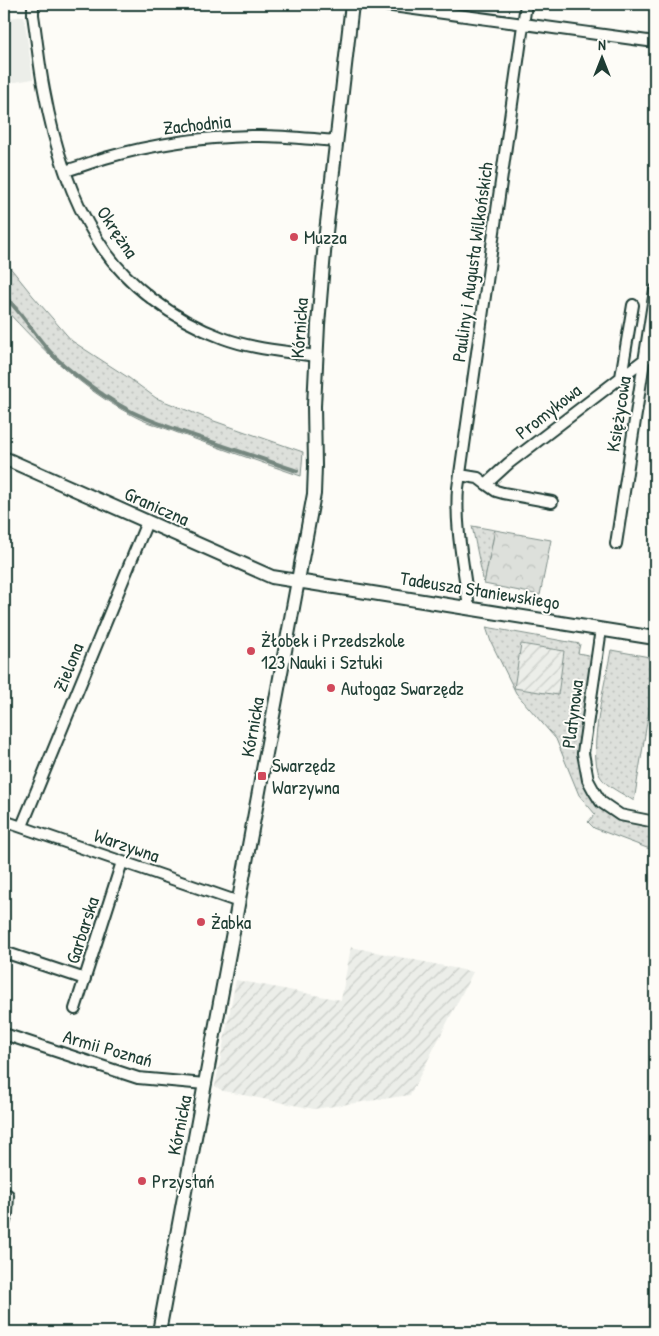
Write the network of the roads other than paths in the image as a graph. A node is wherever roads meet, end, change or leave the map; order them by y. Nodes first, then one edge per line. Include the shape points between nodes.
1 (33, 4) edge
2 (352, 4) edge
3 (378, 4) edge
4 (526, 4) edge
5 (523, 23) junction
6 (655, 42) edge
7 (336, 141) junction
8 (65, 171) junction
9 (655, 290) edge
10 (633, 305) dead end
11 (655, 352) edge
12 (315, 356) junction
13 (645, 359) junction
14 (621, 377) junction
15 (4, 458) edge
16 (460, 475) junction
17 (486, 484) junction
18 (552, 502) dead end
19 (147, 522) junction
20 (616, 544) dead end
21 (298, 581) junction
22 (469, 608) junction
23 (601, 629) junction
24 (655, 638) edge
25 (4, 821) edge
26 (655, 822) edge
27 (22, 826) junction
28 (122, 862) junction
29 (239, 902) junction
30 (4, 952) edge
31 (85, 979) junction
32 (75, 1009) dead end
33 (4, 1034) edge
34 (205, 1084) junction
35 (8, 1195) dead end
36 (4, 1224) edge
37 (159, 1332) edge

1 - 8 street, Okrężna via 44,92
2 - 7 street, Kórnicka
3 - 5 street
4 - 5 street, Pauliny i Augusta Wilkońskich
5 - 6 street
5 - 16 street, Pauliny i Augusta Wilkońskich
7 - 8 street, Zachodnia via 254,136 220,138 155,146
7 - 12 street, Kórnicka
8 - 12 street, Okrężna via 96,239 121,270 149,296 185,321 224,338 256,347
9 - 13 street, Księżycowa
10 - 14 street, Księżycowa
11 - 13 street, Promykowa
12 - 21 street, Kórnicka via 315,483
13 - 14 street, Promykowa
13 - 20 street, Księżycowa
14 - 17 street, Promykowa
15 - 19 street, Graniczna
16 - 17 street via 478,478
16 - 22 street, Pauliny i Augusta Wilkońskich via 458,525
17 - 18 street via 503,494
19 - 21 street, Graniczna via 272,577
19 - 27 street, Zielona
21 - 22 street, Tadeusza Staniewskiego
21 - 29 street, Kórnicka
22 - 23 street, Tadeusza Staniewskiego
23 - 24 street, Tadeusza Staniewskiego
23 - 26 street, Platynowa via 583,753 588,780 602,802 620,815
25 - 27 street, Warzywna
27 - 28 street, Warzywna
28 - 29 street, Warzywna
28 - 31 street, Garbarska
29 - 34 street, Kórnicka
30 - 31 street
31 - 32 street, Garbarska
33 - 34 street, Armii Poznań via 138,1078
34 - 37 street, Kórnicka
35 - 36 street

